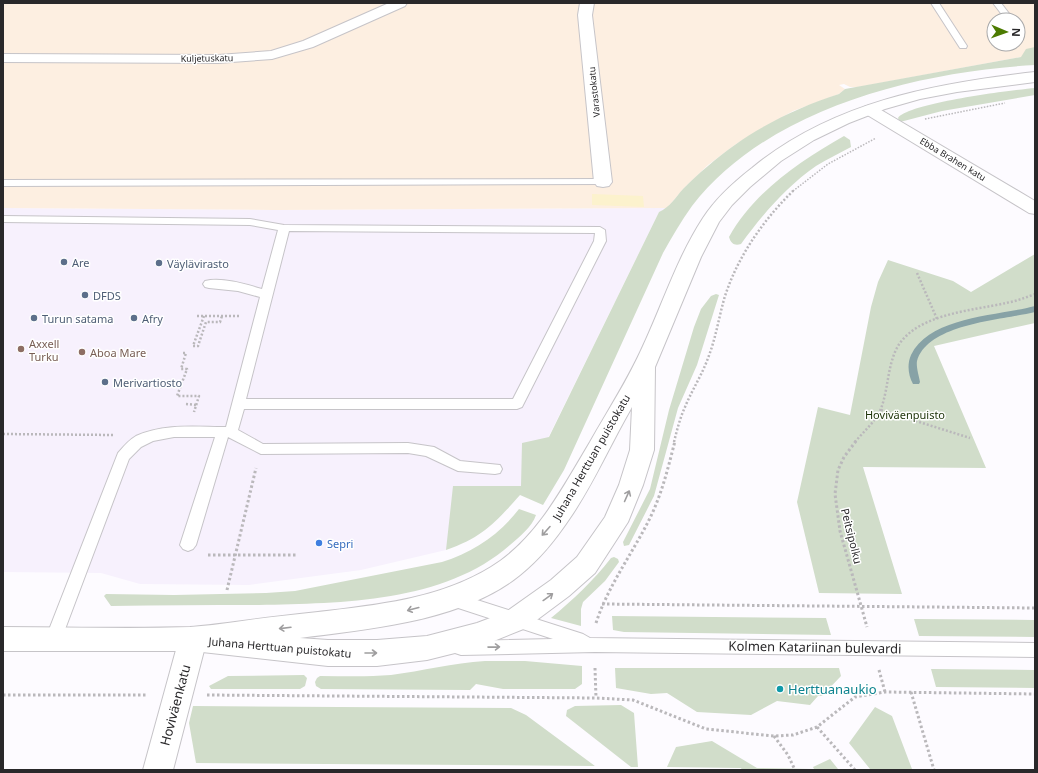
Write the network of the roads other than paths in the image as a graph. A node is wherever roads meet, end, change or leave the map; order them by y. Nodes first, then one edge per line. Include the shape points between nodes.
1 (400, 3) edge
2 (587, 3) edge
3 (935, 3) edge
4 (997, 3) edge
5 (1004, 12) edge
6 (963, 46) dead end
7 (3, 58) edge
8 (1035, 77) edge
9 (870, 110) junction
10 (603, 182) joint
11 (3, 183) edge
12 (1035, 209) edge
13 (3, 218) edge
14 (284, 228) junction
15 (209, 284) dead end
16 (266, 295) junction
17 (645, 365) junction
18 (238, 404) junction
19 (227, 432) junction
20 (495, 469) dead end
21 (188, 545) road end
22 (451, 598) junction
23 (516, 620) junction
24 (3, 639) edge
25 (193, 639) junction
26 (53, 640) junction
27 (594, 645) junction
28 (427, 648) junction
29 (1035, 650) edge
30 (158, 770) edge

1 - 7 main road, Kuljetuskatu via 308,44 272,55 218,59
2 - 10 main road, Varastokatu via 585,15
3 - 6 lane
4 - 5 lane
8 - 9 main road, Juhana Herttuan puistokatu via 947,88
9 - 12 main road, Ebba Brahen katu
9 - 17 main road, Juhana Herttuan puistokatu via 818,132 783,152 759,170 722,206 711,220 690,259
10 - 11 lane
13 - 14 lane via 250,222
14 - 16 lane
14 - 18 lane via 600,230 600,241 517,404
15 - 16 lane via 234,285
16 - 18 lane
17 -> 22 main road, Juhana Herttuan puistokatu via 556,520 503,573 474,590
23 -> 17 main road, Juhana Herttuan puistokatu via 560,588 586,565 615,522 642,450
18 - 19 lane
19 - 20 lane via 261,449 408,448 429,451 458,466
19 - 21 lane
19 - 26 lane via 162,435 141,441 123,457
22 - 23 lane, Kolmen Katariinan bulevardi
22 -> 25 main road, Juhana Herttuan puistokatu via 397,613
23 - 27 lane, Kolmen Katariinan bulevardi
23 - 28 main road, Juhana Herttuan puistokatu via 478,635
24 - 26 main road, Juhana Herttuan puistokatu
25 - 26 main road, Juhana Herttuan puistokatu
25 -> 28 main road, Juhana Herttuan puistokatu via 328,652 377,653
25 - 30 main road, Hoviväenkatu
28 -> 27 lane, Kolmen Katariinan bulevardi
27 - 29 lane, Kolmen Katariinan bulevardi

